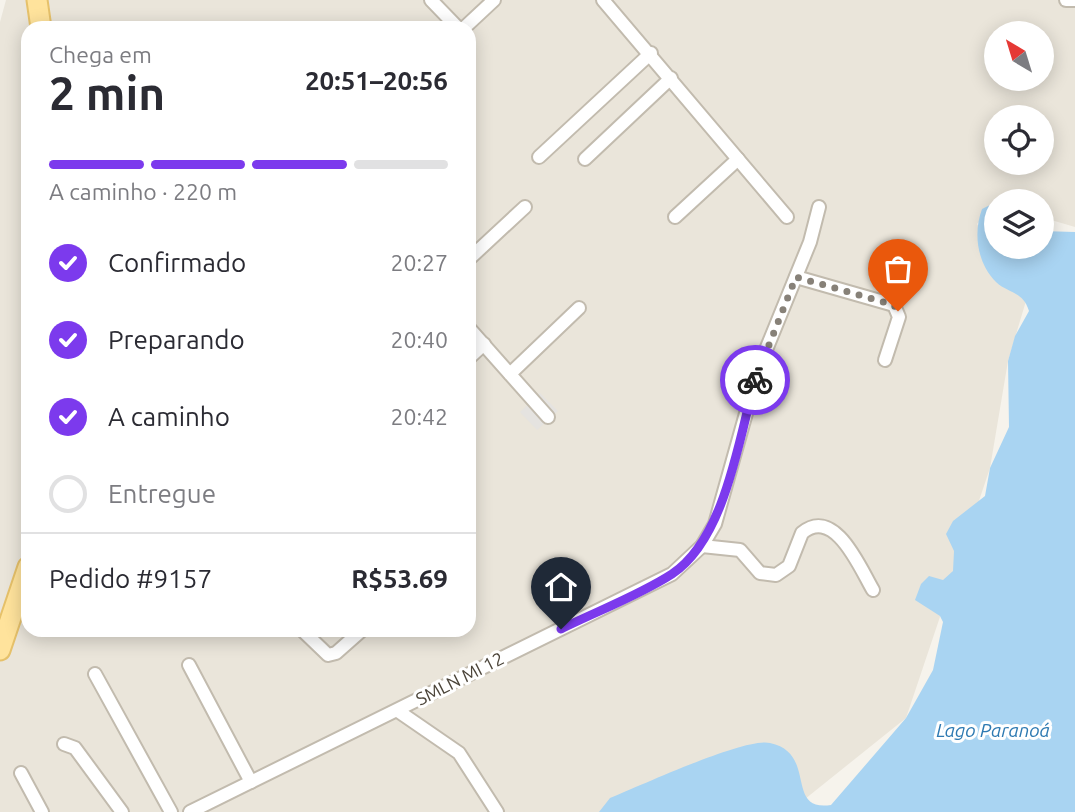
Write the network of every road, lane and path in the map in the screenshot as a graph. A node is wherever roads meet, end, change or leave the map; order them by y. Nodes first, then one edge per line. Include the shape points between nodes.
1 (37, 0) edge
2 (431, 0) edge
3 (494, 0) edge
4 (603, 0) edge
5 (1066, 0) edge
6 (1075, 0) edge
7 (40, 21) edge
8 (451, 21) edge
9 (472, 21) edge
10 (651, 53) junction
11 (671, 78) junction
12 (539, 157) dead end
13 (585, 159) dead end
14 (738, 159) junction
15 (525, 207) dead end
16 (819, 207) dead end
17 (676, 217) dead end
18 (788, 217) dead end
19 (476, 252) edge
20 (796, 277) junction
21 (579, 308) dead end
22 (476, 335) edge
23 (484, 344) junction
24 (476, 351) edge
25 (885, 360) dead end
26 (510, 374) junction
27 (548, 417) dead end
28 (702, 546) junction
29 (21, 588) edge
30 (873, 590) dead end
31 (309, 637) edge
32 (354, 637) edge
33 (0, 650) edge
34 (189, 665) dead end
35 (95, 674) dead end
36 (398, 711) junction
37 (64, 744) dead end
38 (21, 773) dead end
39 (251, 782) junction
40 (42, 812) edge
41 (122, 812) edge
42 (171, 812) edge
43 (190, 812) edge
44 (497, 812) edge

1 - 7 main road
2 - 8 street
3 - 9 street
4 - 10 street
5 - 6 street
10 - 11 street
10 - 12 street
11 - 13 street
11 - 14 street
14 - 17 street
14 - 18 street
15 - 19 street
16 - 20 street, SMLN MI 12
20 - 25 street via 894,305 899,317
20 - 28 street, SMLN MI 12 via 759,367 715,524
21 - 26 street
22 - 23 street
23 - 24 street
23 - 26 street
26 - 27 street
28 - 30 street via 740,550 760,573 776,575 789,566 808,528 832,529 842,537
28 - 36 street, SMLN MI 12 via 672,574
29 - 33 main road
31 - 32 street via 328,655
34 - 39 street
35 - 42 street
36 - 39 street, SMLN MI 12
36 - 44 street via 459,753
37 - 41 street via 75,748
38 - 40 street
39 - 43 street, SMLN MI 12

